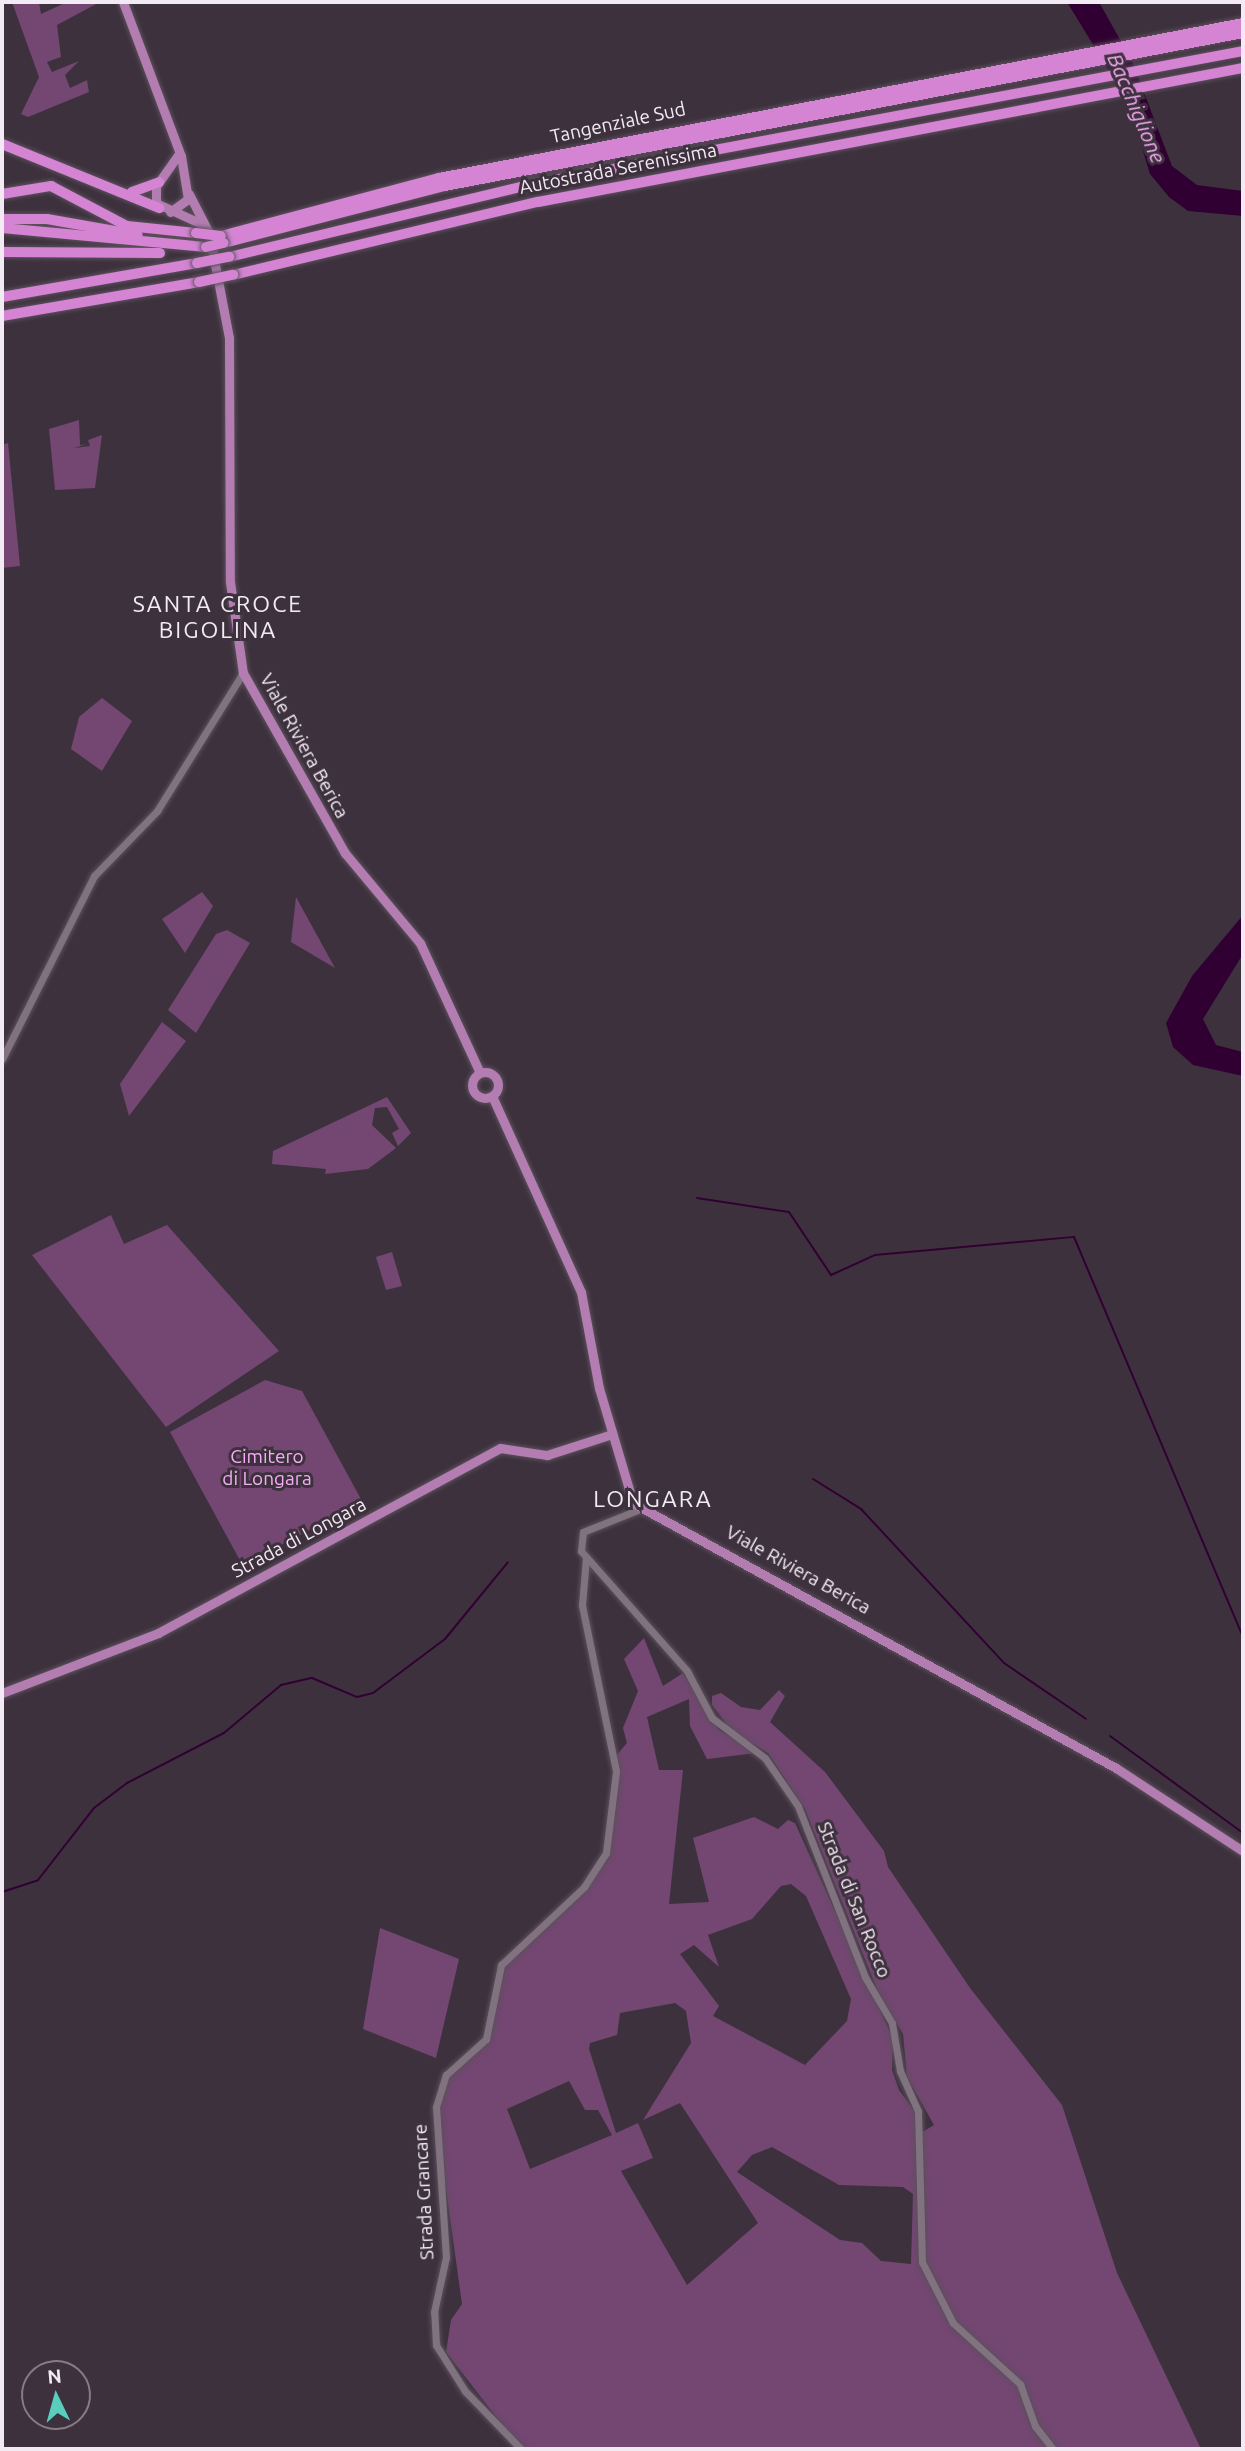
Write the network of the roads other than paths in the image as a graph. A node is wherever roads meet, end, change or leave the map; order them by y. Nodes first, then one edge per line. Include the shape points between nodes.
1 (123, 2) edge
2 (1243, 23) edge
3 (1243, 33) edge
4 (1135, 46) junction
5 (1243, 51) edge
6 (1243, 68) edge
7 (2, 144) edge
8 (177, 145) junction
9 (162, 181) junction
10 (118, 191) junction
11 (188, 192) junction
12 (2, 194) edge
13 (164, 210) junction
14 (2, 225) edge
15 (202, 237) junction
16 (222, 240) junction
17 (2, 252) edge
18 (2, 297) edge
19 (2, 316) edge
20 (243, 673) junction
21 (2, 1059) edge
22 (480, 1073) junction
23 (492, 1096) junction
24 (611, 1434) junction
25 (640, 1509) junction
26 (586, 1557) junction
27 (2, 1693) edge
28 (1243, 1851) edge
29 (522, 2449) edge
30 (1053, 2449) edge

1 - 8 main road, Viale Riviera Berica
2 - 4 highway, Tangenziale Sud
3 - 4 highway, Tangenziale Sud
4 - 16 highway, Tangenziale Sud via 452,175
5 - 18 highway, Autostrada Serenissima, bridge via 533,184 229,257
6 - 19 highway, Autostrada Serenissima, bridge via 538,202 233,275
7 - 10 highway
8 - 9 main road via 176,165
8 - 11 main road, Viale Riviera Berica
9 - 10 highway
9 - 11 main road via 181,180
9 - 13 main road via 154,198
10 - 13 highway
11 - 13 main road via 183,207
11 - 15 main road, Viale Riviera Berica
12 - 15 highway via 51,186 135,229
13 - 15 main road via 191,216
14 - 15 highway, Tangenziale Sud
15 - 16 highway, bridge
15 - 16 highway, Tangenziale Sud, bridge
15 - 17 highway via 174,253
15 - 20 main road, Viale Riviera Berica via 230,347 230,582
20 - 21 street via 157,811 94,876
20 - 22 main road, Viale Riviera Berica via 345,853 420,943
22 - 23 main road, Viale Riviera Berica via 498,1081
22 - 23 main road, Viale Riviera Berica via 473,1090
23 - 24 main road, Viale Riviera Berica via 581,1293
24 - 25 main road, Viale Riviera Berica via 624,1485
24 - 27 main road, Strada di Longara via 547,1455 500,1448 158,1633
25 - 26 street via 583,1532 579,1543
25 - 28 main road, Viale Riviera Berica via 700,1535 1116,1768
26 - 29 street, Strada Grancare via 582,1605 616,1771 613,1827 606,1853 584,1887 501,1965 481,2045 446,2075 436,2107 446,2258 433,2330 444,2362
26 - 30 street, Strada di San Rocco via 687,1671 712,1718 765,1758 798,1806 865,1977 892,2023 900,2071 918,2111 922,2262 953,2323 1020,2384 1035,2426

